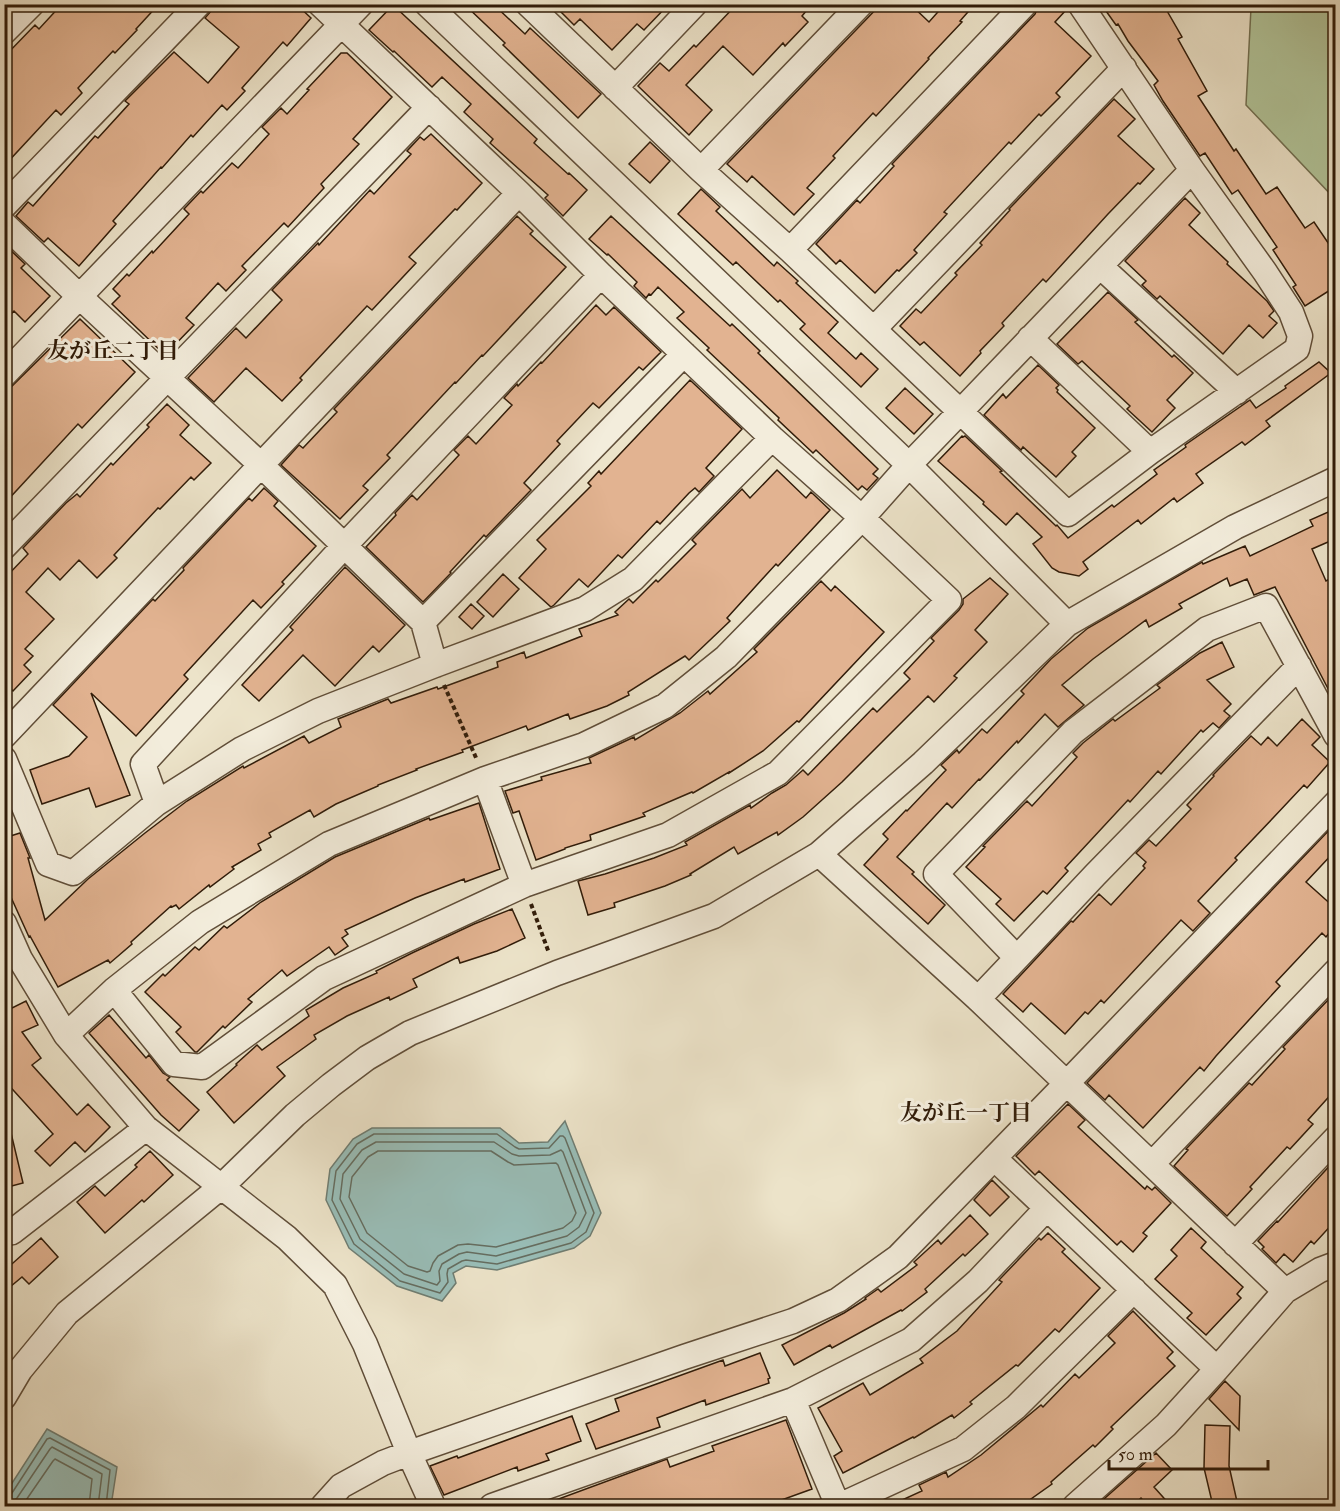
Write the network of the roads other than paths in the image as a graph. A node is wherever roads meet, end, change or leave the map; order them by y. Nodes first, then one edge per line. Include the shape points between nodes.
1 (32, 4) edge
2 (199, 4) edge
3 (320, 4) edge
4 (361, 4) edge
5 (428, 4) edge
6 (695, 4) edge
7 (861, 4) edge
8 (1025, 4) edge
9 (1080, 4) edge
10 (529, 5) edge
11 (341, 25) junction
12 (4, 32) edge
13 (1124, 69) junction
14 (615, 88) junction
15 (429, 107) junction
16 (701, 170) junction
17 (1192, 170) junction
18 (519, 193) junction
19 (4, 206) edge
20 (4, 224) edge
21 (790, 250) junction
22 (1100, 266) junction
23 (601, 275) junction
24 (80, 297) junction
25 (874, 329) junction
26 (1030, 338) junction
27 (684, 354) junction
28 (4, 375) edge
29 (168, 378) junction
30 (1237, 392) junction
31 (961, 411) junction
32 (772, 438) junction
33 (1150, 452) junction
34 (261, 465) junction
35 (909, 465) junction
36 (1335, 478) edge
37 (862, 518) junction
38 (344, 546) junction
39 (4, 547) edge
40 (423, 622) junction
41 (1067, 624) junction
42 (435, 665) junction
43 (1299, 666) junction
44 (1335, 735) edge
45 (4, 736) edge
46 (4, 759) edge
47 (485, 779) junction
48 (157, 803) junction
49 (1335, 803) edge
50 (819, 854) junction
51 (524, 885) junction
52 (4, 923) edge
53 (1017, 958) junction
54 (1335, 971) edge
55 (114, 990) junction
56 (978, 999) junction
57 (66, 1035) junction
58 (1066, 1084) junction
59 (146, 1128) junction
60 (1335, 1138) edge
61 (994, 1158) junction
62 (1152, 1164) junction
63 (222, 1186) junction
64 (1047, 1208) junction
65 (4, 1228) edge
66 (1235, 1245) junction
67 (1335, 1264) edge
68 (1134, 1290) junction
69 (1285, 1291) junction
70 (12, 1363) edge
71 (1217, 1369) junction
72 (4, 1397) edge
73 (793, 1400) junction
74 (409, 1453) junction
75 (323, 1506) edge
76 (433, 1506) edge
77 (492, 1506) edge
78 (838, 1506) edge
79 (1075, 1506) edge

1 - 12 street
2 - 19 street
3 - 11 street
4 - 11 street
5 - 35 street
6 - 14 street
7 - 16 street
8 - 21 street
9 - 13 street
10 - 14 street
11 - 15 street
11 - 24 street
13 - 17 street
13 - 25 street
14 - 16 street
15 - 18 street
15 - 29 street
16 - 21 street
17 - 22 street
17 - 30 street via 1292,312 1300,336 1297,349
18 - 23 street
18 - 34 street
20 - 24 street
21 - 25 street
22 - 26 street
22 - 30 street
23 - 27 street
23 - 38 street
24 - 28 street
24 - 29 street
25 - 31 street
26 - 31 street
26 - 33 street
27 - 32 street
27 - 40 street
29 - 34 street
29 - 39 street
30 - 33 street
31 - 33 street via 1068,514
31 - 35 street
32 - 37 street
32 - 42 street via 633,579 585,609
34 - 38 street
34 - 45 street
35 - 37 street
35 - 41 street
36 - 41 street via 1235,527
37 - 47 street via 726,657 665,706 584,745
37 - 51 street via 949,600 778,773 668,835
38 - 40 street
38 - 48 street via 143,764
40 - 42 street
41 - 50 street via 923,763
42 - 48 street via 318,711 242,749
43 - 44 street
43 - 53 street
43 - 53 street via 1266,606 1207,629 1073,732 986,821 936,874
46 - 48 street via 48,864 73,873
47 - 51 street
47 - 55 street via 329,844 200,922
49 - 58 street
50 - 56 street
50 - 63 street via 714,916 411,1033 367,1058 331,1085
51 - 55 street via 324,978 202,1067 174,1064
52 - 57 street via 20,959
53 - 56 street
54 - 62 street
55 - 57 street
56 - 58 street
57 - 59 street
58 - 61 street
58 - 62 street
59 - 63 street
59 - 65 street via 12,1232
60 - 66 street
61 - 64 street
61 - 74 street via 898,1257 838,1299 793,1321
62 - 66 street
63 - 70 street
63 - 74 street via 287,1238 335,1285 365,1344
64 - 68 street
64 - 73 street via 978,1281 911,1340
66 - 69 street
67 - 69 street
68 - 71 street
68 - 78 street via 1016,1407 963,1449
69 - 71 street
70 - 72 street
71 - 79 street via 1166,1425
73 - 77 street
73 - 78 street
74 - 75 street via 341,1486
74 - 76 street

